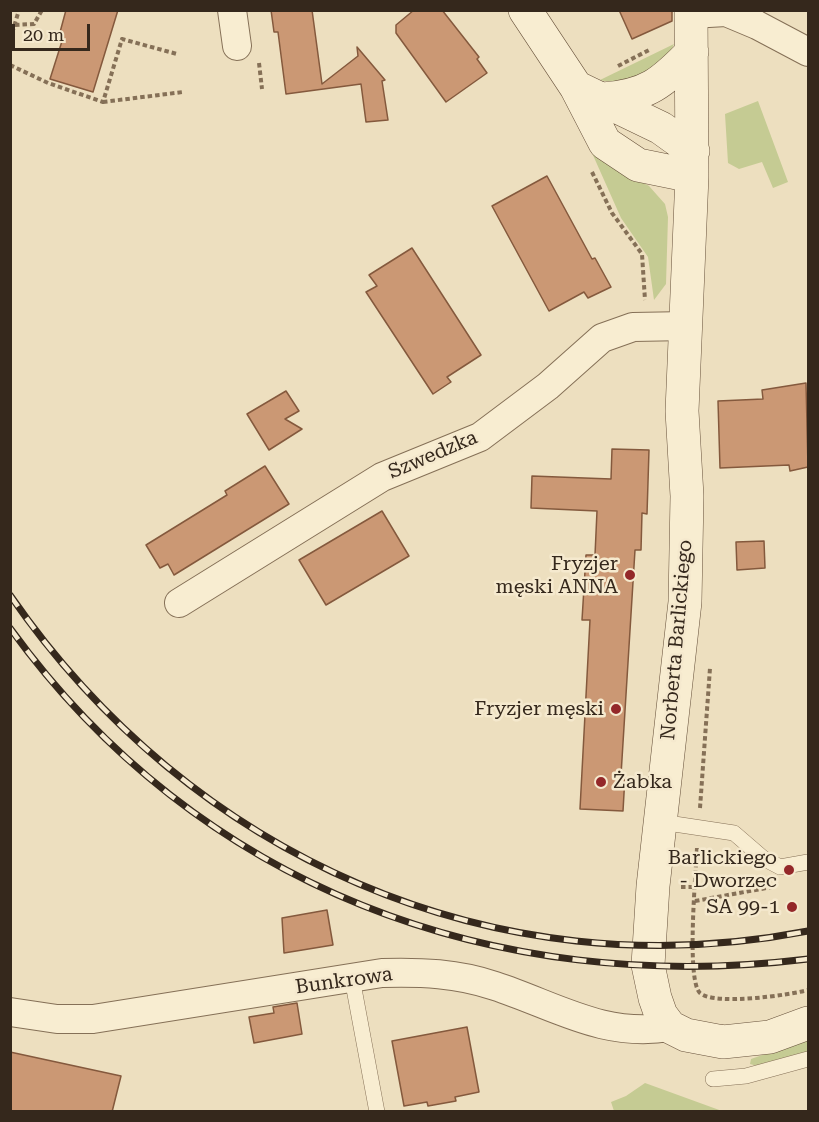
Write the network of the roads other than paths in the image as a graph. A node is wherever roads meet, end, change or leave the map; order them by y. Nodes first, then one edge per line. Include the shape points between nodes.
1 (232, 10) edge
2 (525, 10) edge
3 (691, 12) edge
4 (237, 46) dead end
5 (692, 52) junction
6 (808, 52) edge
7 (590, 93) junction
8 (693, 164) junction
9 (687, 326) junction
10 (179, 603) dead end
11 (661, 822) junction
12 (808, 862) edge
13 (352, 978) junction
14 (10, 1012) edge
15 (808, 1023) edge
16 (670, 1027) junction
17 (808, 1059) edge
18 (713, 1079) dead end
19 (377, 1112) edge

1 - 4 street
2 - 7 street
3 - 5 street, Norberta Barlickiego
3 - 6 street via 726,12
5 - 7 street via 654,88 630,97
5 - 8 street, Norberta Barlickiego
7 - 8 street via 661,128
7 - 8 street via 605,143 623,157 659,171
8 - 9 street, Norberta Barlickiego
9 - 10 street, Szwedzka via 622,329 602,338 548,387 480,437 382,477
9 - 11 street, Norberta Barlickiego via 682,411 687,496 685,602
11 - 12 lane via 734,833 780,867
11 - 16 street, Norberta Barlickiego via 652,886 648,965 654,998
13 - 14 street, Bunkrowa via 93,1019 57,1019
13 - 16 street, Bunkrowa via 382,973 458,975 597,1025 649,1030
13 - 19 lane
15 - 16 street via 770,1037 723,1042 703,1041
17 - 18 lane via 746,1076

